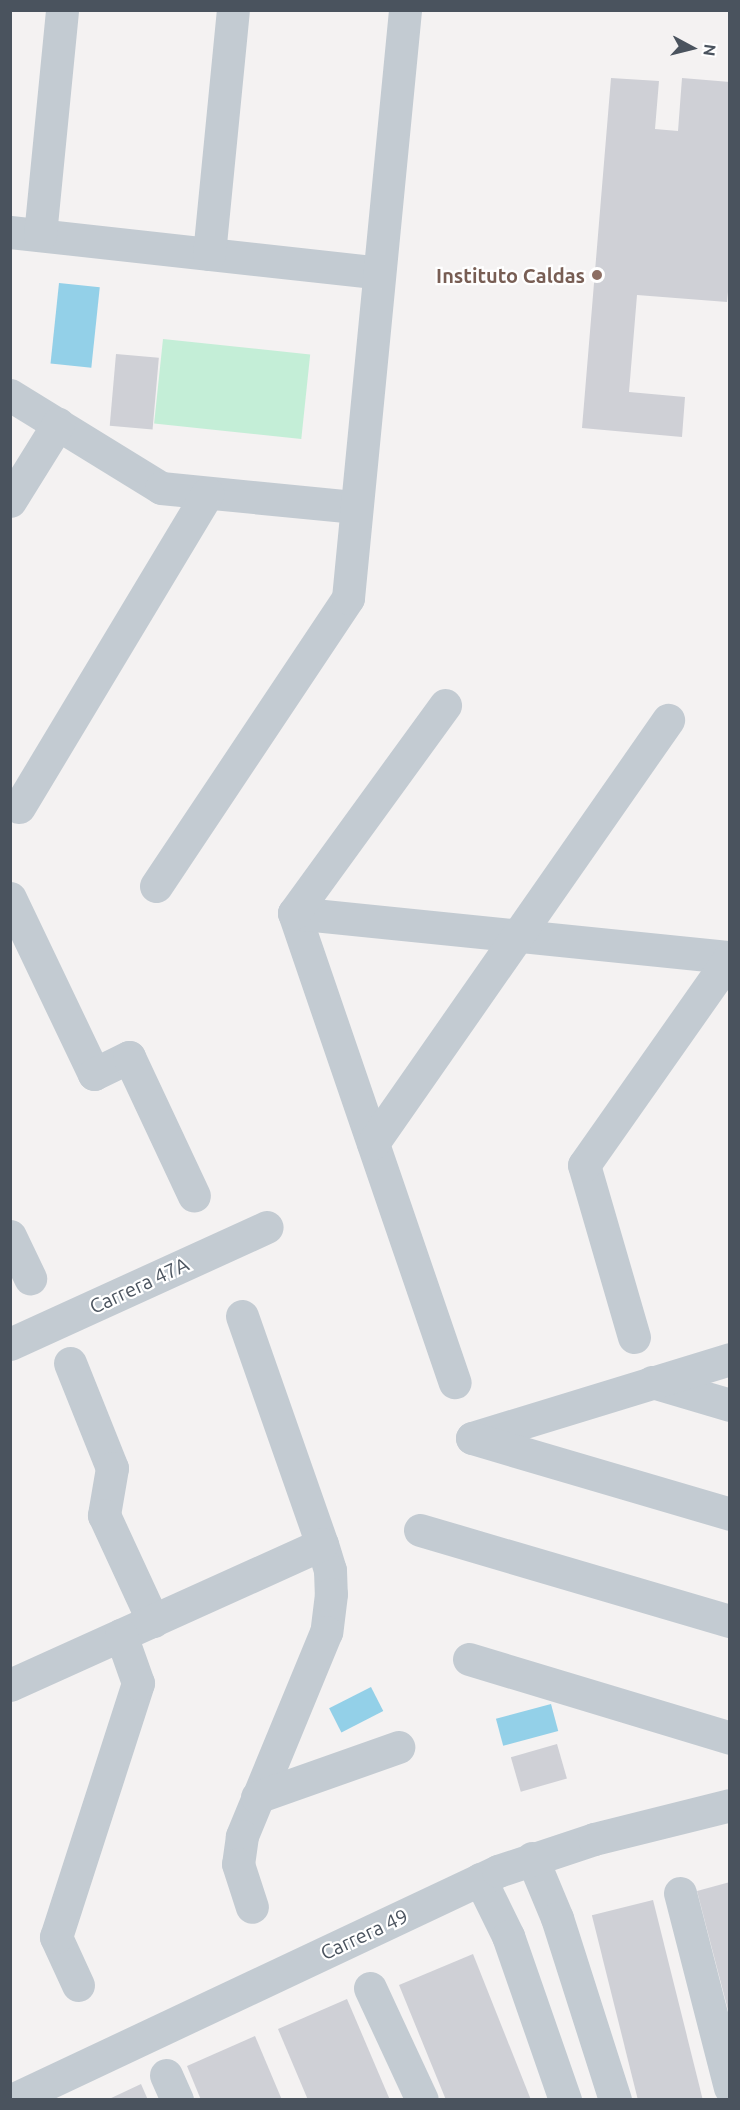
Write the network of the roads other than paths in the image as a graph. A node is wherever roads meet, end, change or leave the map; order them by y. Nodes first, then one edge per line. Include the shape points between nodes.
1 (62, 10) edge
2 (233, 10) edge
3 (405, 10) edge
4 (25, 234) edge
5 (209, 254) junction
6 (379, 273) junction
7 (10, 395) edge
8 (58, 424) junction
9 (208, 493) junction
10 (10, 501) edge
11 (356, 507) junction
12 (445, 705) dead end
13 (668, 720) dead end
14 (19, 807) dead end
15 (156, 886) dead end
16 (10, 898) edge
17 (294, 914) junction
18 (517, 936) junction
19 (729, 957) edge
20 (373, 1143) junction
21 (194, 1196) dead end
22 (267, 1227) dead end
23 (10, 1236) edge
24 (30, 1278) dead end
25 (242, 1316) dead end
26 (634, 1337) dead end
27 (10, 1344) edge
28 (729, 1359) edge
29 (70, 1363) dead end
30 (455, 1382) dead end
31 (652, 1382) junction
32 (729, 1405) edge
33 (729, 1514) edge
34 (420, 1530) dead end
35 (321, 1544) junction
36 (153, 1621) junction
37 (729, 1621) edge
38 (121, 1635) junction
39 (469, 1659) dead end
40 (10, 1685) edge
41 (729, 1738) edge
42 (398, 1747) dead end
43 (257, 1797) junction
44 (729, 1805) edge
45 (532, 1858) junction
46 (480, 1879) junction
47 (680, 1893) dead end
48 (252, 1907) dead end
49 (78, 1985) dead end
50 (370, 1988) dead end
51 (729, 2088) edge
52 (12, 2100) edge
53 (422, 2100) edge
54 (565, 2100) edge
55 (615, 2100) edge

1 - 4 street
2 - 5 street
3 - 6 street
4 - 5 street
5 - 6 street
6 - 11 street
7 - 8 street
8 - 9 street via 160,488
8 - 10 street
9 - 11 street
9 - 14 street
11 - 15 street via 348,598
12 - 17 street
13 - 18 street
16 - 21 street via 94,1074 129,1057
17 - 18 street
17 - 20 street
18 - 19 street
18 - 20 street
19 - 26 street via 584,1165
20 - 30 street
22 - 27 street, Carrera 47A
23 - 24 street
25 - 35 street
28 - 31 street
29 - 36 street via 112,1468 104,1515
31 - 32 street
31 - 33 street via 472,1438
34 - 37 street
35 - 36 street
35 - 43 street via 330,1570 326,1632
36 - 38 street
38 - 40 street
38 - 49 street via 138,1683 56,1937
39 - 41 street
42 - 43 street
43 - 48 street via 242,1836 238,1864
44 - 45 street, Carrera 49
45 - 46 street, Carrera 49
45 - 55 street via 557,1918
46 - 52 street, Carrera 49
46 - 54 street via 508,1936
47 - 51 street
50 - 53 street

